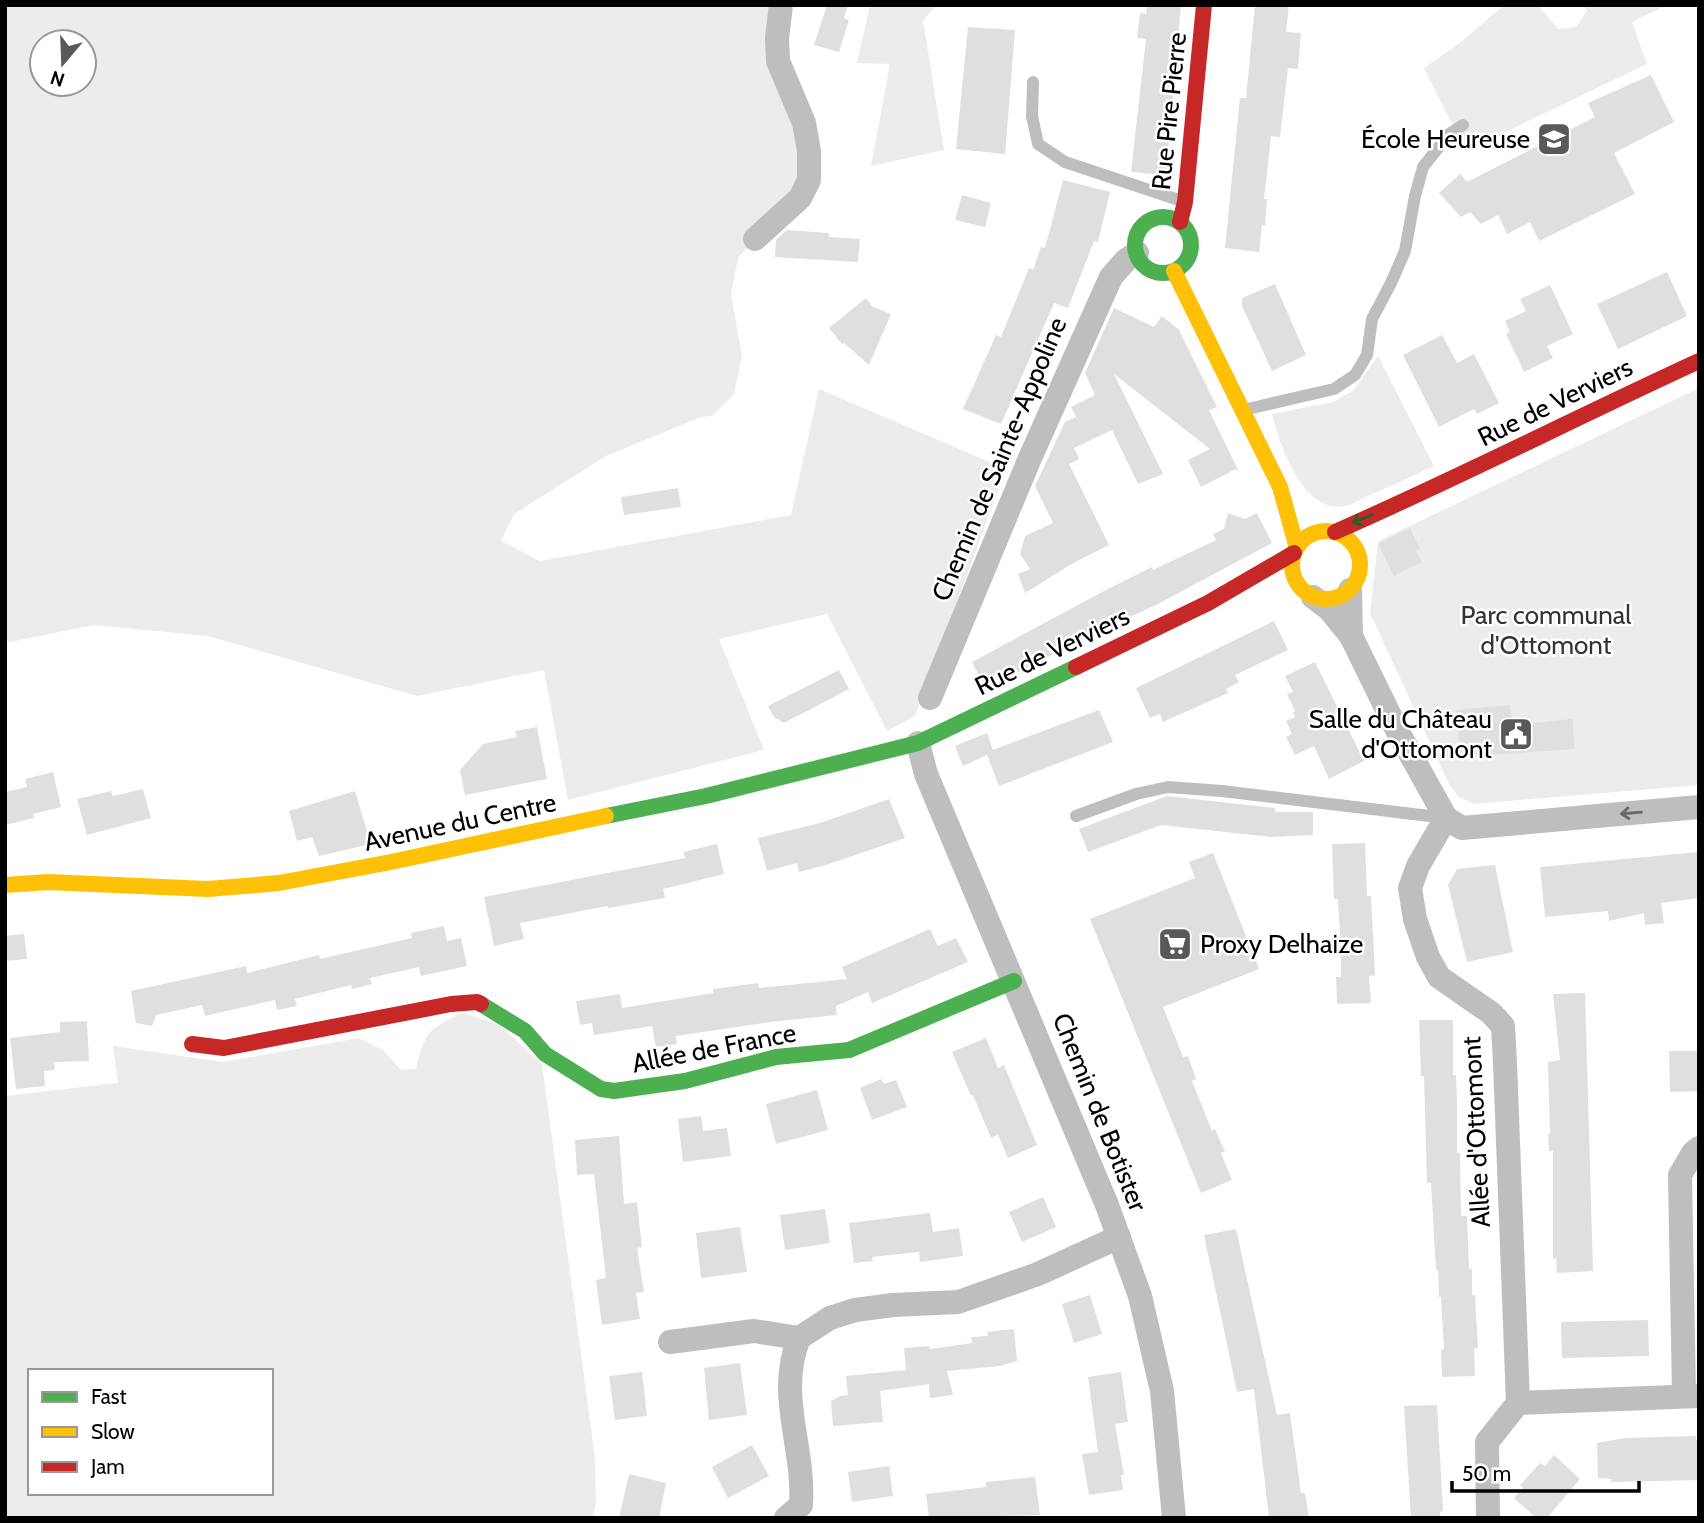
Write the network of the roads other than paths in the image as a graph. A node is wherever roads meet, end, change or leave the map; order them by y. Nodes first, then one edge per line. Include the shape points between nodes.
1 (781, 5) edge
2 (1205, 5) edge
3 (1033, 82) dead end
4 (1463, 125) dead end
5 (1185, 202) junction
6 (1180, 222) junction
7 (755, 239) dead end
8 (1137, 253) junction
9 (1174, 271) junction
10 (1699, 361) edge
11 (1243, 410) junction
12 (1434, 488) junction
13 (1286, 500) junction
14 (1333, 531) junction
15 (1295, 550) junction
16 (1360, 559) junction
17 (1350, 590) junction
18 (1305, 591) junction
19 (1208, 603) junction
20 (1351, 636) junction
21 (930, 698) dead end
22 (918, 743) junction
23 (1699, 807) edge
24 (1076, 816) dead end
25 (1446, 818) junction
26 (5, 885) edge
27 (1014, 981) junction
28 (192, 1044) dead end
29 (1699, 1148) edge
30 (1119, 1237) junction
31 (799, 1338) junction
32 (670, 1342) dead end
33 (1691, 1396) edge
34 (1518, 1403) junction
35 (796, 1513) edge
36 (1174, 1518) edge
37 (1488, 1518) edge

1 - 7 street via 778,61 804,122 809,180 800,198
2 - 5 street, Rue Pire Pierre
3 - 5 lane via 1032,116 1038,144 1065,162
4 - 11 lane via 1449,134 1423,167 1405,251 1372,319 1367,355 1355,375 1334,389
5 - 6 street, Rue Pire Pierre
6 - 8 street via 1161,217 1143,225
6 - 9 street via 1192,242 1184,264
8 - 9 street via 1152,270
8 - 21 street, Chemin de Sainte-Appoline via 1126,260 1102,295
9 - 11 street
10 - 12 street, Rue de Verviers
11 - 13 street
12 -> 14 street, Rue de Verviers
12 - 16 street, Rue de Verviers via 1373,534
13 - 14 street
13 - 15 street
14 - 15 street via 1306,537
14 - 16 street via 1356,547
15 - 18 street via 1293,574
15 - 19 street, Rue de Verviers
16 - 17 street
17 - 18 street via 1326,600
17 - 20 street
18 - 19 street, Rue de Verviers via 1270,587
18 - 20 street via 1329,609
19 - 22 street, Rue de Verviers
20 - 25 street
22 - 26 street, Avenue du Centre via 706,796 279,883 208,889 60,882
22 - 27 street, Chemin de Botister via 926,774
23 -> 25 street via 1462,828
24 - 25 lane via 1168,787
25 - 34 street, Allée d'Ottomont via 1410,888 1415,919 1439,977 1503,1026
27 - 28 street, Allée de France via 849,1050 776,1057 685,1081 614,1091 601,1089 545,1054 525,1031 477,1002 224,1048
27 - 30 street, Chemin de Botister
29 - 33 street via 1681,1175
30 - 31 street via 1038,1274 958,1302 855,1310 830,1318
30 - 36 street, Chemin de Botister via 1140,1296 1162,1391
31 - 32 street via 754,1331
31 - 35 street via 789,1373 803,1481
33 - 34 street
34 - 37 street via 1487,1443

